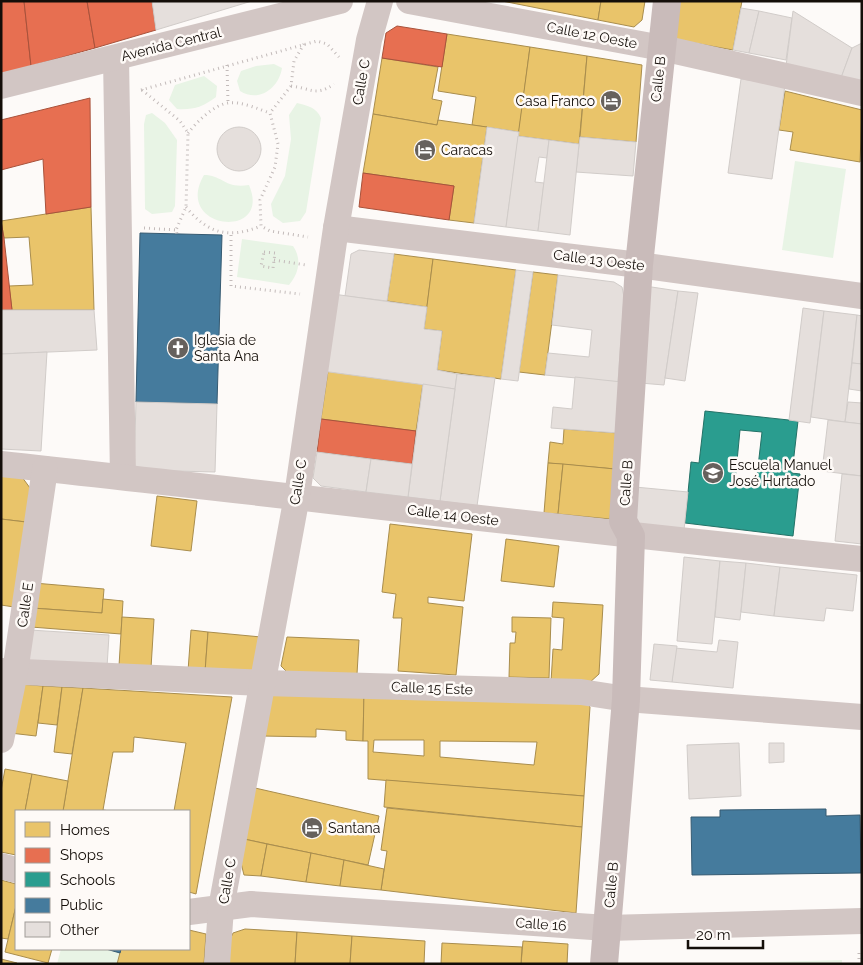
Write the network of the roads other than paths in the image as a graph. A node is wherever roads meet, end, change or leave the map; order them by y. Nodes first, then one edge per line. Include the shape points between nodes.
1 (340, 1) edge
2 (380, 1) edge
3 (409, 1) edge
4 (667, 1) edge
5 (662, 48) junction
6 (116, 58) junction
7 (1, 86) edge
8 (862, 93) edge
9 (336, 228) junction
10 (639, 265) junction
11 (862, 296) edge
12 (1, 464) edge
13 (45, 469) junction
14 (122, 476) junction
15 (297, 496) junction
16 (632, 536) junction
17 (862, 559) edge
18 (8, 671) edge
19 (264, 683) junction
20 (626, 699) junction
21 (862, 717) edge
22 (1, 740) edge
23 (1, 866) edge
24 (15, 870) edge
25 (221, 908) junction
26 (190, 912) edge
27 (862, 921) edge
28 (607, 928) junction
29 (217, 964) edge
30 (604, 964) edge

1 - 6 street, Avenida Central
2 - 9 street, Calle C via 369,40
3 - 5 street, Calle 12 Oeste
4 - 5 street, Calle B
5 - 8 street, Calle 12 Oeste
5 - 10 street, Calle B
6 - 7 street, Avenida Central
6 - 14 street via 130,89
9 - 10 street, Calle 13 Oeste
9 - 15 street, Calle C
10 - 11 street, Calle 13 Oeste
10 - 16 street, Calle B via 623,521
12 - 13 street, Calle 14 Oeste
13 - 14 street, Calle 14 Oeste
13 - 18 street, Calle E
14 - 15 street, Calle 14 Oeste
15 - 16 street, Calle 14 Oeste
15 - 19 street, Calle C
16 - 17 street, Calle 14 Oeste
16 - 20 street, Calle B
18 - 19 street, Calle 15 Este
18 - 22 street, Calle E
19 - 20 street, Calle 15 Este via 581,692
19 - 25 street, Calle C
20 - 21 street, Calle 15 Este
20 - 28 street, Calle B
23 - 24 street
25 - 26 street, Calle 16
25 - 28 street, Calle 16 via 251,904
25 - 29 street, Calle C
27 - 28 street, Calle 16
28 - 30 street, Calle B

